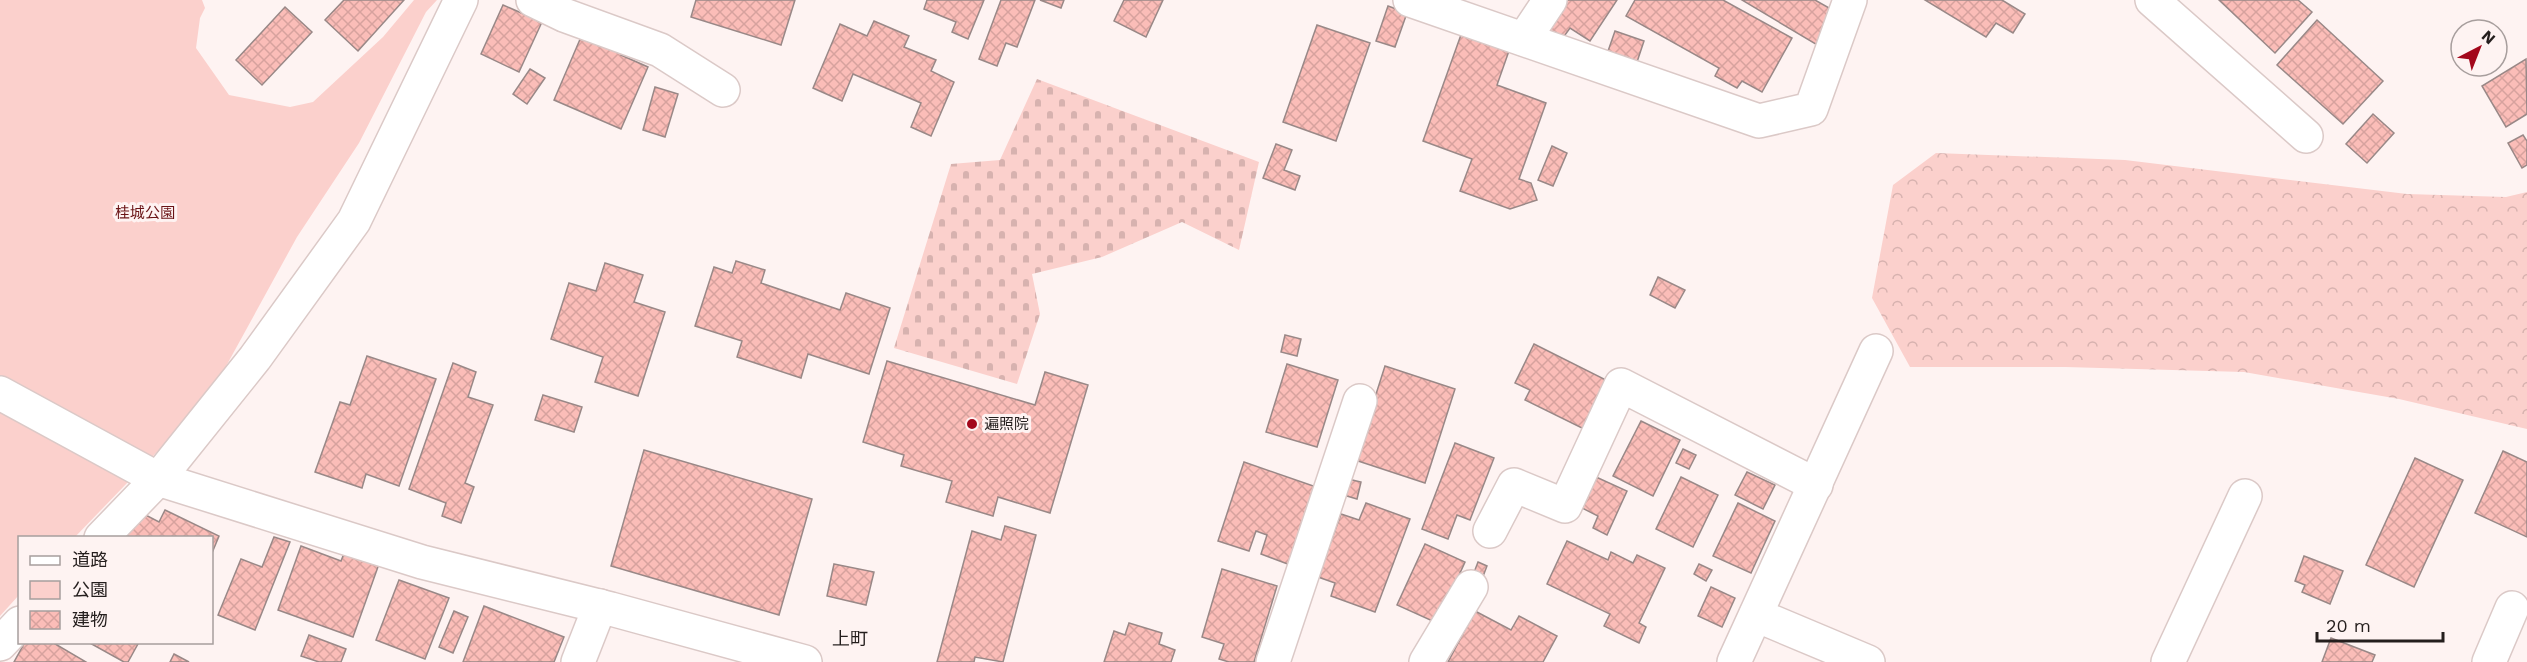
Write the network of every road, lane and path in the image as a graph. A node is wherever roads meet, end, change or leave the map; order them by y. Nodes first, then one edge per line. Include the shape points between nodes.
1 (461, 0) edge
2 (533, 0) edge
3 (1410, 0) edge
4 (1550, 0) edge
5 (1850, 0) edge
6 (2152, 0) edge
7 (1524, 39) junction
8 (723, 90) dead end
9 (2306, 136) dead end
10 (1876, 351) dead end
11 (0, 393) edge
12 (1360, 401) dead end
13 (158, 478) junction
14 (1816, 485) junction
15 (2246, 496) dead end
16 (1490, 531) dead end
17 (102, 536) edge
18 (1471, 587) dead end
19 (600, 606) junction
20 (2512, 608) dead end
21 (1756, 615) junction
22 (18, 625) edge
23 (0, 644) edge
24 (578, 662) edge
25 (806, 662) edge
26 (1273, 662) edge
27 (1426, 662) edge
28 (1734, 662) edge
29 (1868, 662) edge
30 (2168, 662) edge
31 (2488, 662) edge

1 - 13 street via 354,221 255,358
2 - 8 street via 660,50
3 - 7 street
4 - 7 street
5 - 7 street via 1811,109 1759,121
6 - 9 street
10 - 14 street
11 - 13 street
12 - 26 street
13 - 17 street
13 - 19 street via 422,562
14 - 16 street via 1620,385 1564,506 1514,485
14 - 21 street
15 - 30 street
18 - 27 street
19 - 24 street
19 - 25 street
20 - 31 street
21 - 28 street
21 - 29 street
22 - 23 street

